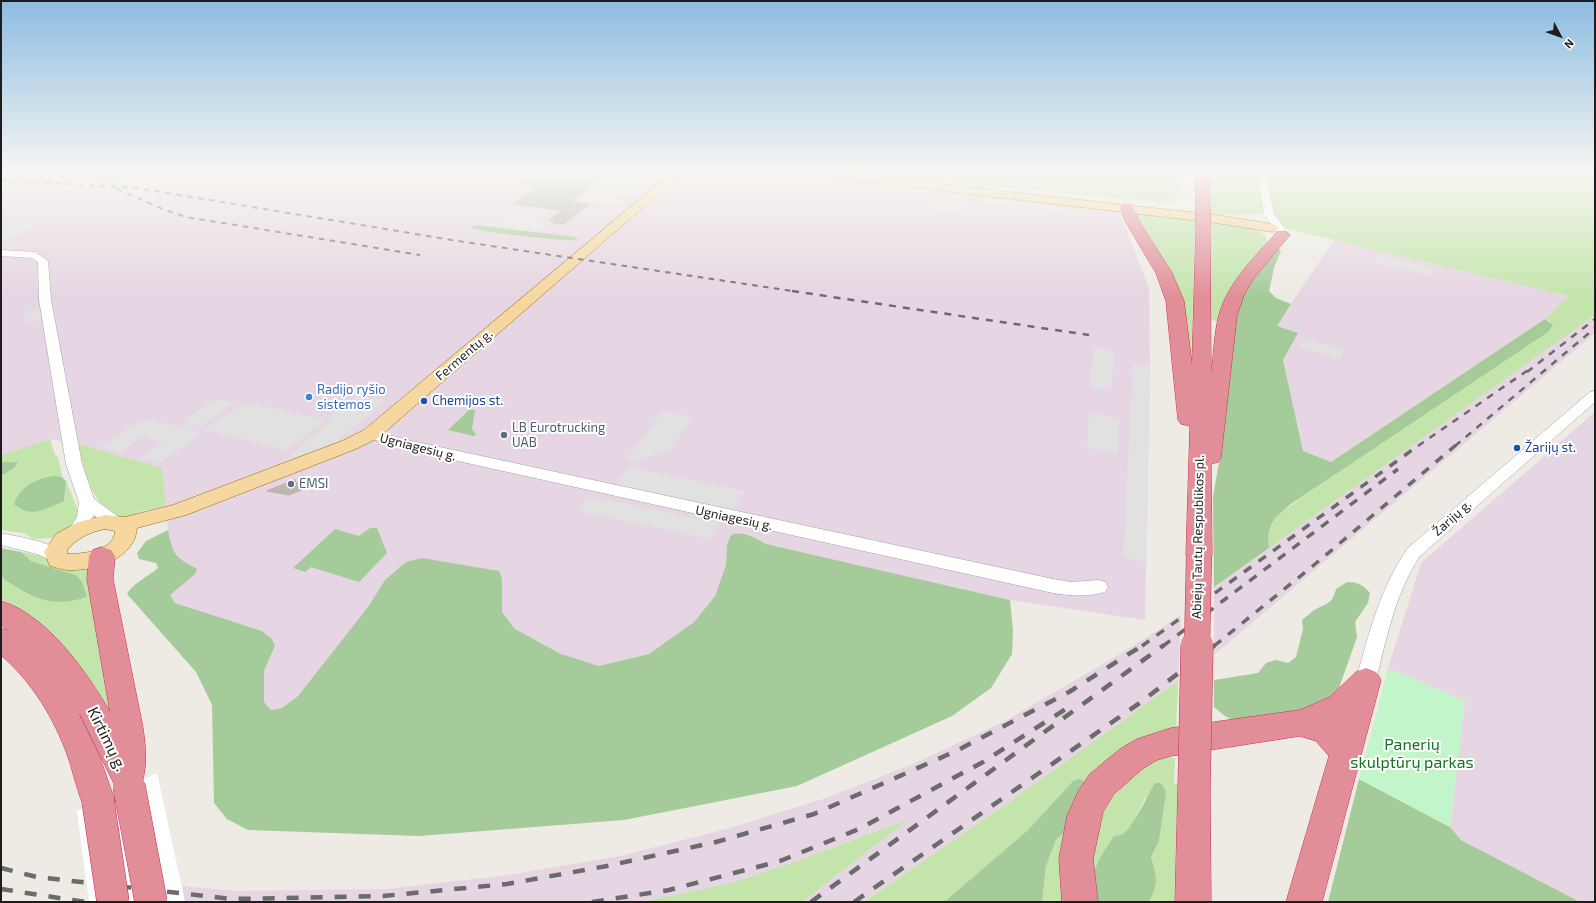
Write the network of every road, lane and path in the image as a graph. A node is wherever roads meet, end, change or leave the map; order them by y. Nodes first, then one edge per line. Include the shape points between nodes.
1 (629, 214) edge
2 (1129, 214) edge
3 (1177, 214) edge
4 (1203, 214) edge
5 (1269, 214) edge
6 (1272, 228) junction
7 (1, 253) edge
8 (1595, 395) edge
9 (371, 434) junction
10 (1199, 482) junction
11 (87, 502) junction
12 (116, 536) junction
13 (1, 540) edge
14 (66, 541) junction
15 (1099, 587) dead end
16 (1, 611) edge
17 (1, 639) edge
18 (1366, 680) junction
19 (1300, 722) junction
20 (1344, 754) junction
21 (128, 783) junction
22 (113, 902) edge
23 (151, 902) edge
24 (1080, 902) edge
25 (1193, 902) edge
26 (1304, 902) edge

1 - 9 main road, Fermentų g.
2 - 10 highway via 1164,273 1175,301 1189,427
3 - 6 main road
4 - 10 highway, Abiejų Tautų Respublikos pl.
5 - 6 street
6 - 10 highway via 1235,295 1228,315 1210,457
7 - 11 street via 35,255 43,261 45,300 74,464
8 - 18 street, Žarijų g. via 1414,552 1402,568 1386,605
9 - 12 main road, Fermentų g. via 349,445
9 - 15 street, Ugniagesių g. via 404,444 1071,590
10 - 25 highway, Abiejų Tautų Respublikos pl., bridge
11 - 12 street
11 - 14 street via 86,518
12 - 14 main road via 96,523
12 - 14 main road via 92,560 71,564 58,560
12 - 21 highway via 100,579 128,728
13 - 14 street via 42,549
16 - 21 highway, Kirtimų g. via 44,644 69,671 95,713
17 - 22 highway, Kirtimų g., bridge via 21,657 56,700 82,750 98,801
18 - 19 highway via 1341,706
18 - 20 highway
19 - 20 highway via 1327,730 1335,737
19 - 24 highway via 1171,742 1148,749 1116,770 1102,784 1084,816 1076,859
20 - 26 highway
21 - 23 highway, Kirtimų g., bridge

